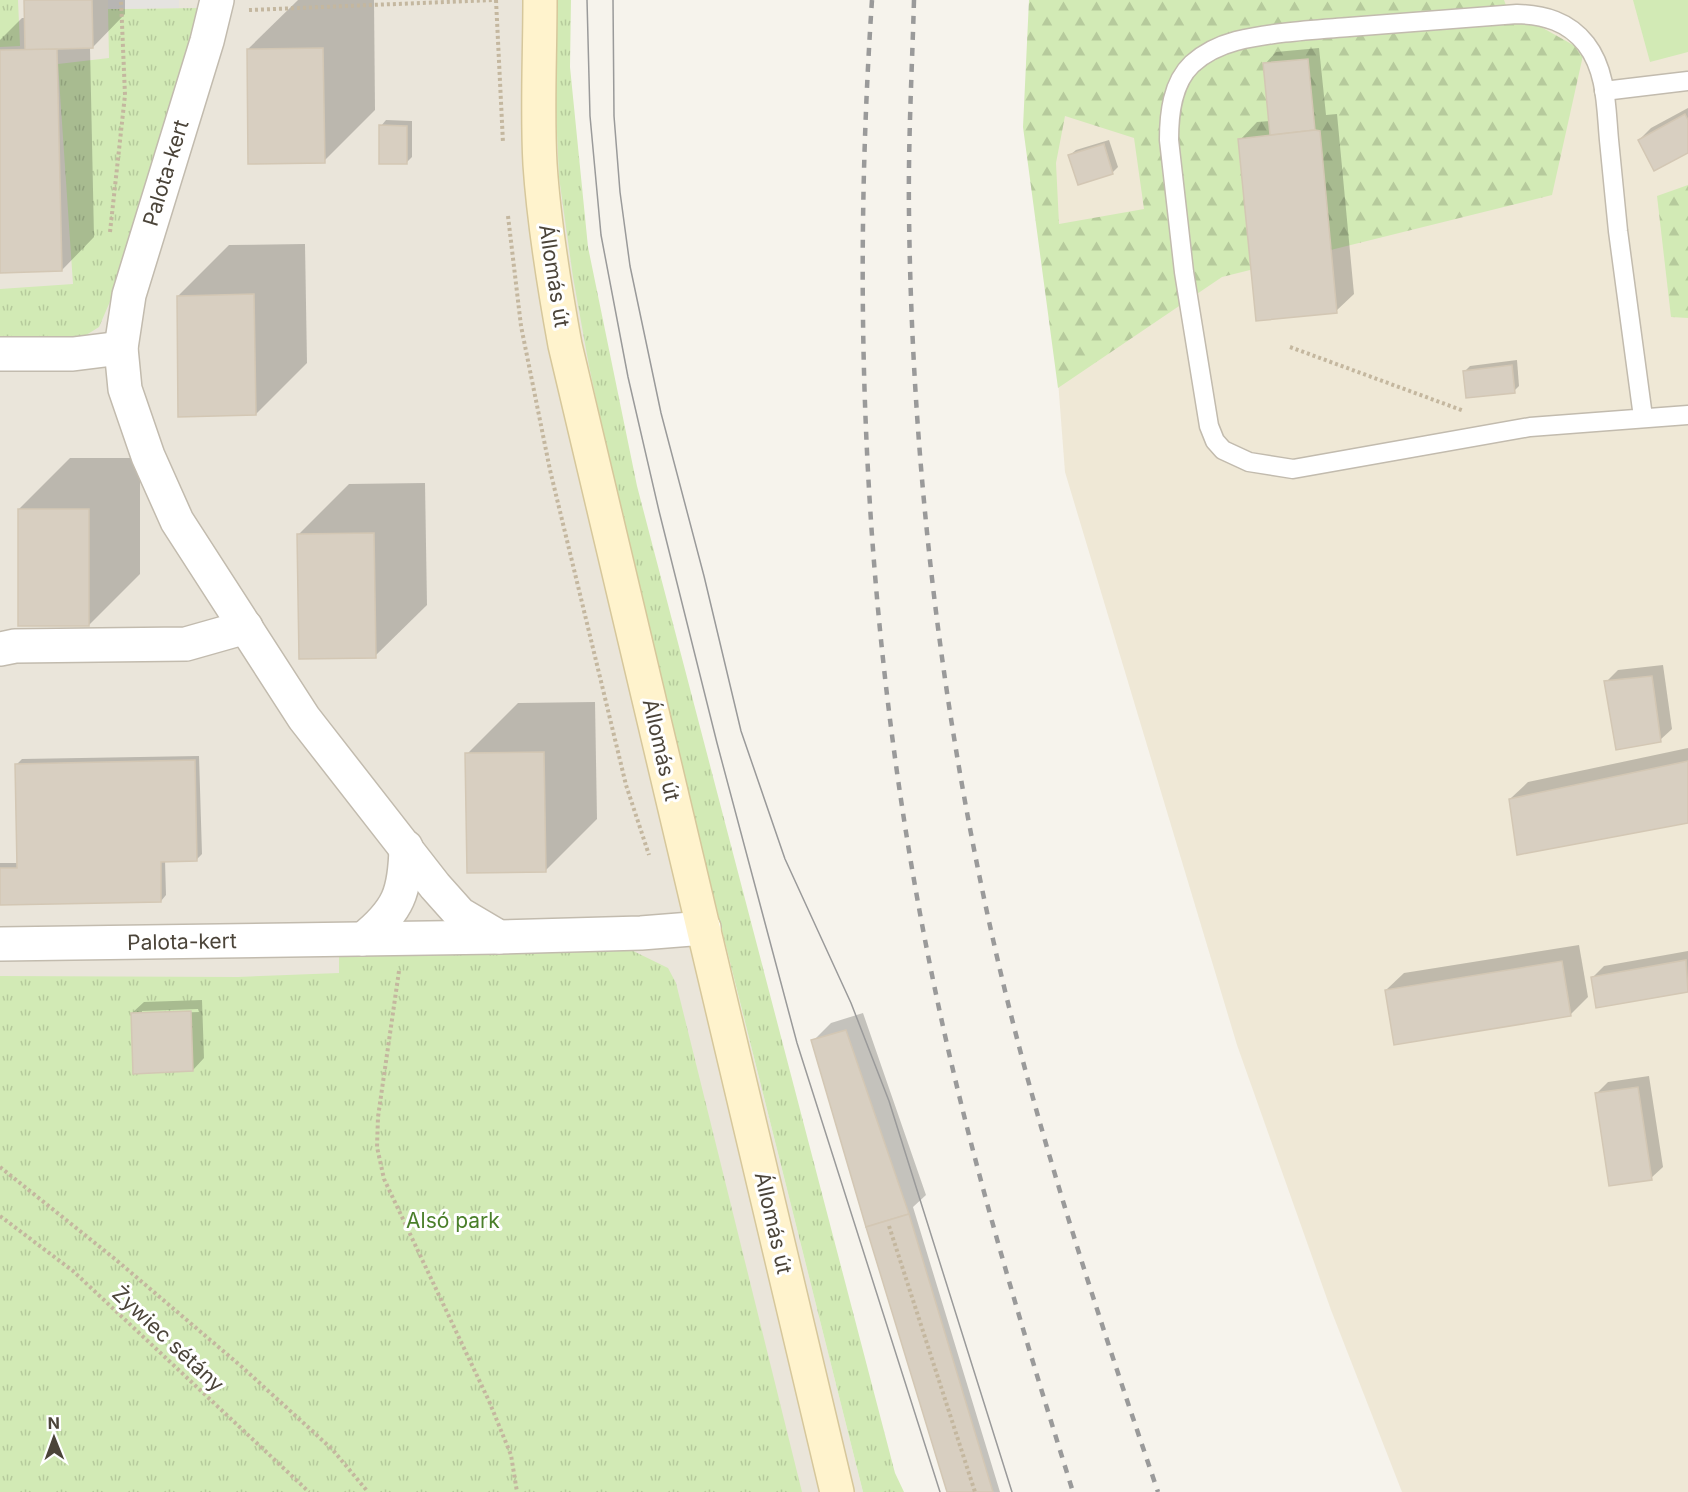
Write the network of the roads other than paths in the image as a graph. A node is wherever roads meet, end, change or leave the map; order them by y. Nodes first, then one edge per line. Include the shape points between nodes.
1 (540, 0) edge
2 (216, 6) edge
3 (1688, 81) edge
4 (1604, 91) junction
5 (121, 348) junction
6 (0, 354) edge
7 (1688, 415) edge
8 (1643, 417) junction
9 (246, 627) junction
10 (0, 650) edge
11 (406, 847) junction
12 (704, 928) junction
13 (499, 937) junction
14 (363, 939) junction
15 (0, 944) edge
16 (837, 1492) edge

1 - 12 main road, Állomás út via 540,162 552,276 565,345
2 - 5 street, Palota-kert via 129,295
3 - 4 lane
4 - 8 lane
4 - 8 lane via 1586,43 1560,22 1539,15 1318,29 1235,41 1211,50 1192,64 1172,104 1168,140 1184,273 1209,426 1223,450 1250,462 1293,469 1530,427
5 - 6 street via 73,354
5 - 9 street, Palota-kert via 125,389 148,456 177,521
7 - 8 lane
9 - 10 street via 186,644 15,646
9 - 11 street, Palota-kert via 304,718
11 - 13 street, Palota-kert via 460,914
11 - 14 street via 405,876 398,901 384,922
12 - 13 street, Palota-kert
12 - 16 main road, Állomás út
13 - 14 street, Palota-kert
14 - 15 street, Palota-kert

